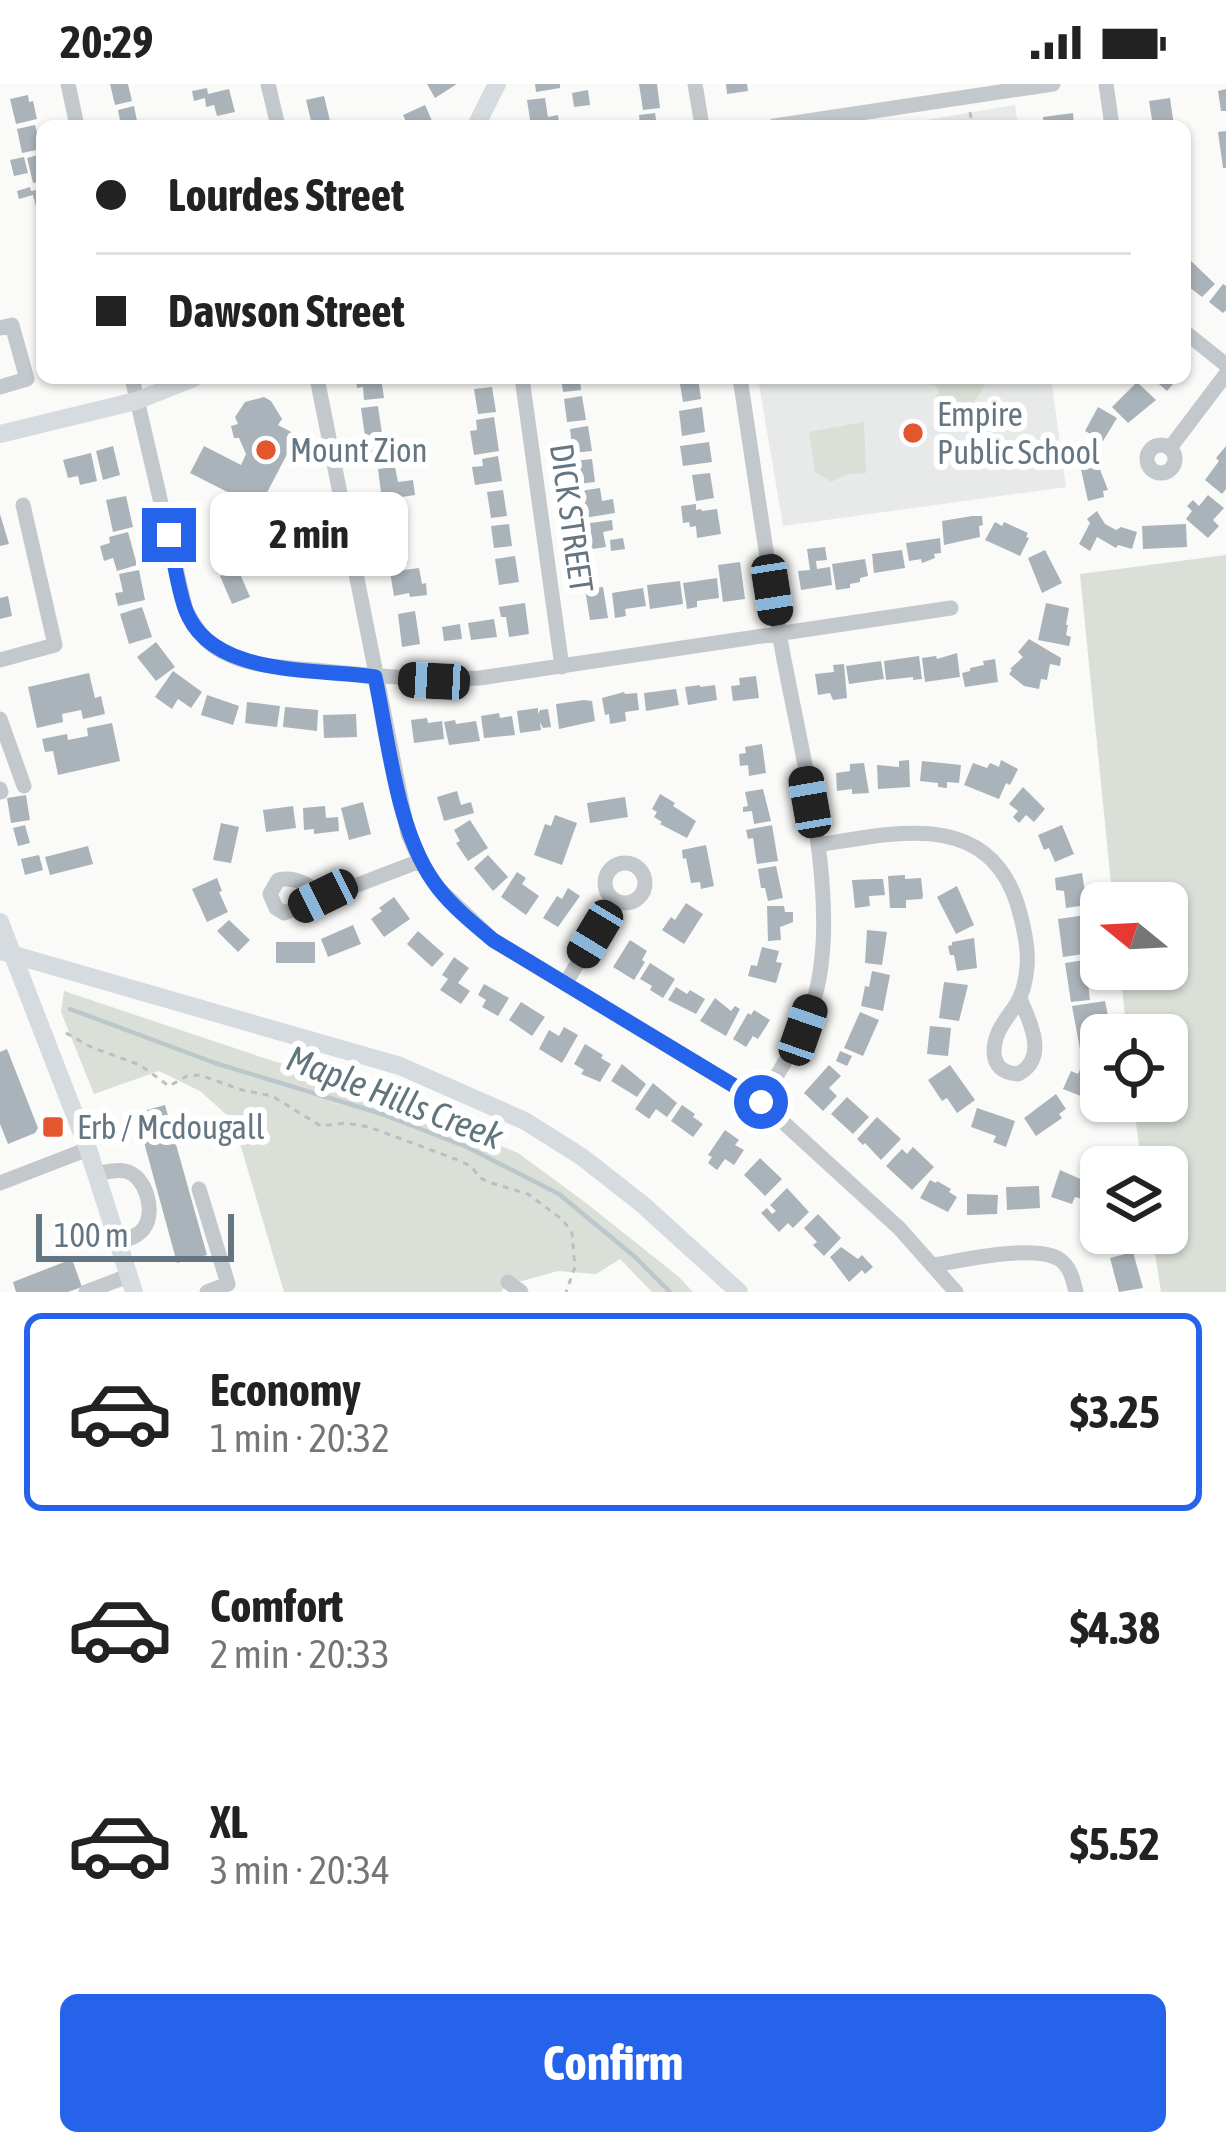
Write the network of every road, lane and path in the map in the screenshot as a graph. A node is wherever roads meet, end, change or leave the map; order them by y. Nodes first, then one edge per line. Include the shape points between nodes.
1 (68, 84) edge
2 (268, 84) edge
3 (496, 84) edge
4 (695, 84) edge
5 (1053, 84) edge
6 (1106, 84) edge
7 (911, 87) dead end
8 (913, 106) junction
9 (970, 112) dead end
10 (76, 120) edge
11 (277, 120) edge
12 (479, 120) edge
13 (701, 120) edge
14 (816, 120) edge
15 (971, 120) edge
16 (1111, 120) edge
17 (0, 328) edge
18 (1191, 337) edge
19 (1226, 369) edge
20 (133, 384) edge
21 (178, 384) edge
22 (318, 384) edge
23 (523, 384) edge
24 (741, 384) edge
25 (0, 387) edge
26 (136, 400) junction
27 (0, 434) edge
28 (1170, 448) dead end
29 (23, 505) dead end
30 (951, 608) dead end
31 (779, 633) junction
32 (0, 660) edge
33 (562, 667) junction
34 (375, 677) junction
35 (0, 719) edge
36 (8, 766) edge
37 (24, 786) dead end
38 (818, 845) junction
39 (420, 861) junction
40 (323, 896) dead end
41 (615, 901) dead end
42 (0, 922) edge
43 (6, 953) edge
44 (565, 984) junction
45 (1020, 999) dead end
46 (66, 1033) dead end
47 (761, 1102) junction
48 (88, 1149) junction
49 (96, 1174) junction
50 (0, 1183) edge
51 (199, 1189) dead end
52 (118, 1243) junction
53 (934, 1265) junction
54 (131, 1284) edge
55 (86, 1292) edge
56 (207, 1292) edge
57 (566, 1292) edge
58 (740, 1292) edge
59 (956, 1292) edge
60 (1076, 1292) edge

1 - 10 street
2 - 11 street
3 - 12 main road
4 - 13 street
5 - 8 street
6 - 16 street
7 - 8 street
8 - 14 street
9 - 15 path
17 - 25 street via 12,325 27,380
18 - 19 street
19 - 28 street
20 - 26 street
21 - 26 main road
22 - 34 street
23 - 33 street, DICK STREET
24 - 31 street
26 - 27 main road
26 - 34 street via 186,611 203,639 256,664
29 - 32 street via 55,645
30 - 31 street
31 - 33 street
31 - 38 street
33 - 34 street via 434,681
34 - 39 street
35 - 36 street
36 - 37 street
38 - 45 street via 920,833 980,848 1006,876 1021,916 1027,965
38 - 47 street via 816,994
39 - 40 street
39 - 44 street via 464,916
41 - 44 street
42 - 43 main road
43 - 48 main road
43 - 58 main road via 400,1066 525,1121 583,1157
44 - 47 street
46 - 57 path via 169,1086 200,1075 272,1096 321,1126 369,1127 528,1194 572,1233 575,1267
47 - 53 street
48 - 49 main road
48 - 50 street
49 - 52 main road
49 - 52 street via 130,1172 145,1191 147,1224
51 - 56 street via 228,1284
52 - 54 main road
53 - 59 street
53 - 60 street via 1043,1254 1070,1270
54 - 55 street

